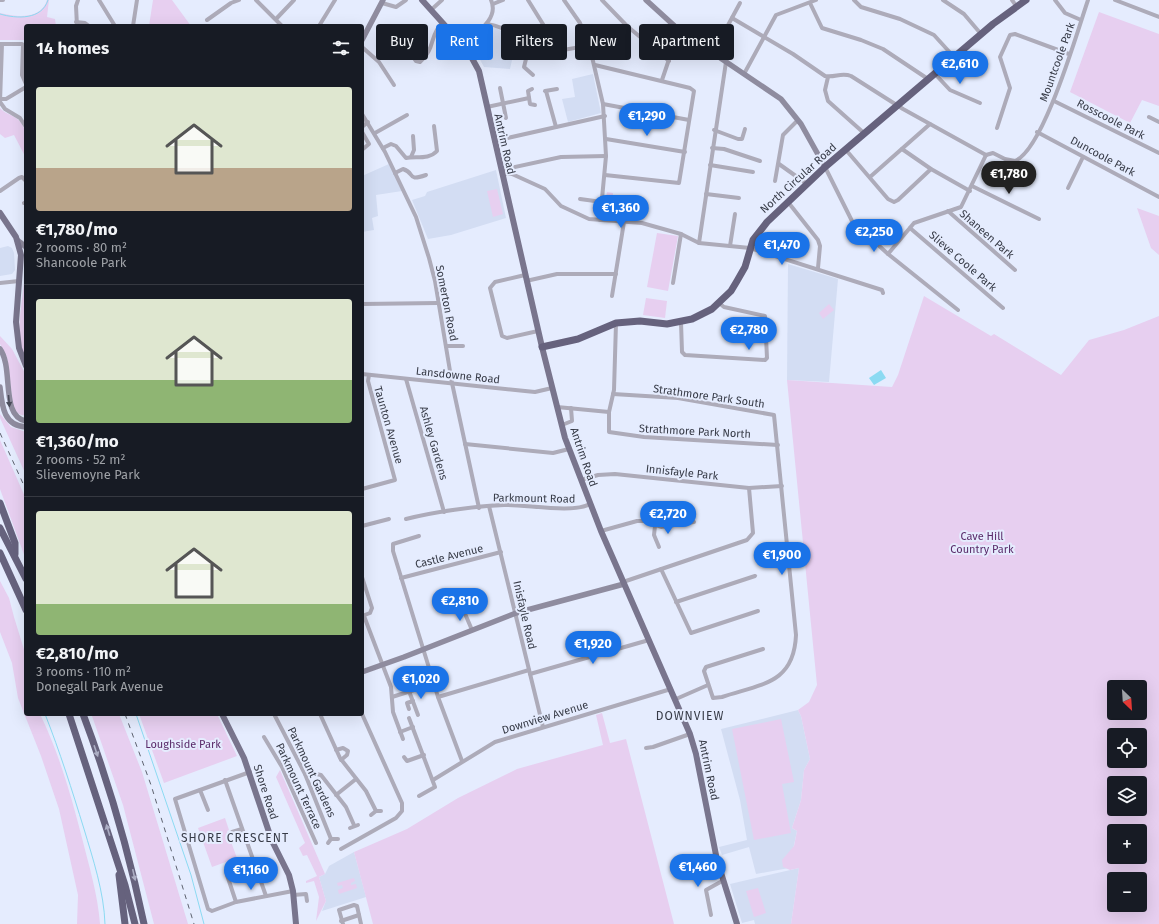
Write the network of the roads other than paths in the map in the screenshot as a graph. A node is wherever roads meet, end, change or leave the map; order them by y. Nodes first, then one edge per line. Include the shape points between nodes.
1 (78, 0) edge
2 (99, 0) edge
3 (138, 0) edge
4 (240, 0) edge
5 (256, 0) edge
6 (294, 0) edge
7 (335, 0) edge
8 (406, 0) edge
9 (422, 0) edge
10 (442, 0) edge
11 (503, 0) edge
12 (528, 0) edge
13 (602, 0) edge
14 (646, 0) edge
15 (816, 0) edge
16 (854, 0) edge
17 (943, 0) edge
18 (1012, 0) edge
19 (1026, 0) edge
20 (1055, 0) edge
21 (1088, 0) edge
22 (1115, 0) edge
23 (383, 1) edge
24 (566, 1) edge
25 (492, 2) edge
26 (810, 2) junction
27 (740, 3) dead end
28 (1016, 7) junction
29 (431, 10) junction
30 (1159, 16) edge
31 (732, 18) junction
32 (276, 19) junction
33 (207, 20) dead end
34 (1081, 20) junction
35 (442, 23) joint
36 (76, 24) edge
37 (86, 24) edge
38 (114, 24) edge
39 (133, 24) edge
40 (280, 24) edge
41 (321, 24) edge
42 (487, 24) edge
43 (543, 24) edge
44 (580, 24) edge
45 (624, 24) edge
46 (672, 24) edge
47 (729, 24) edge
48 (631, 30) edge
49 (981, 34) junction
50 (364, 36) edge
51 (764, 36) junction
52 (1, 44) edge
53 (364, 49) edge
54 (428, 53) edge
55 (1069, 54) junction
56 (954, 57) junction
57 (474, 60) edge
58 (526, 60) edge
59 (594, 60) edge
60 (723, 60) edge
61 (669, 61) joint
62 (726, 62) junction
63 (595, 65) junction
64 (744, 74) junction
65 (935, 74) junction
66 (533, 75) dead end
67 (828, 77) junction
68 (24, 80) edge
69 (662, 80) junction
70 (928, 80) junction
71 (394, 85) dead end
72 (24, 88) edge
73 (500, 88) dead end
74 (532, 88) dead end
75 (557, 89) dead end
76 (529, 98) junction
77 (0, 99) edge
78 (1054, 101) junction
79 (504, 103) junction
80 (980, 103) dead end
81 (603, 104) junction
82 (535, 105) dead end
83 (898, 106) junction
84 (487, 107) junction
85 (407, 115) dead end
86 (605, 116) junction
87 (364, 117) edge
88 (1149, 117) dead end
89 (506, 118) dead end
90 (689, 120) junction
91 (798, 120) junction
92 (368, 122) junction
93 (1159, 122) edge
94 (930, 124) junction
95 (24, 125) edge
96 (364, 125) edge
97 (434, 126) dead end
98 (556, 128) junction
99 (997, 128) dead end
100 (745, 129) dead end
101 (714, 130) junction
102 (1037, 132) junction
103 (375, 133) junction
104 (864, 134) junction
105 (364, 135) edge
106 (413, 136) dead end
107 (606, 139) junction
108 (494, 142) junction
109 (364, 147) edge
110 (383, 148) junction
111 (712, 148) junction
112 (902, 149) junction
113 (846, 150) junction
114 (685, 152) junction
115 (1159, 153) edge
116 (986, 155) junction
117 (606, 156) junction
118 (411, 157) junction
119 (1083, 157) junction
120 (760, 161) dead end
121 (779, 164) junction
122 (710, 165) junction
123 (825, 167) junction
124 (931, 169) junction
125 (501, 172) junction
126 (753, 172) dead end
127 (395, 173) junction
128 (605, 174) junction
129 (426, 176) dead end
130 (870, 177) junction
131 (24, 179) edge
132 (775, 181) dead end
133 (807, 184) junction
134 (972, 186) junction
135 (1068, 188) dead end
136 (0, 191) edge
137 (970, 191) junction
138 (706, 194) junction
139 (1159, 197) edge
140 (739, 198) dead end
141 (580, 199) dead end
142 (602, 202) junction
143 (788, 202) junction
144 (948, 211) junction
145 (0, 213) edge
146 (735, 214) dead end
147 (1039, 219) dead end
148 (600, 220) junction
149 (624, 222) junction
150 (910, 228) junction
151 (681, 234) junction
152 (17, 240) junction
153 (699, 243) junction
154 (24, 245) edge
155 (730, 246) junction
156 (750, 248) junction
157 (888, 254) junction
158 (24, 263) edge
159 (818, 268) junction
160 (1015, 270) dead end
161 (616, 274) junction
162 (526, 278) junction
163 (19, 281) junction
164 (673, 283) dead end
165 (0, 284) edge
166 (883, 293) dead end
167 (612, 296) dead end
168 (438, 303) junction
169 (719, 303) junction
170 (364, 304) edge
171 (1003, 308) dead end
172 (958, 310) dead end
173 (680, 322) junction
174 (616, 323) junction
175 (538, 331) junction
176 (447, 346) junction
177 (463, 346) dead end
178 (542, 347) junction
179 (0, 349) edge
180 (24, 362) edge
181 (364, 374) edge
182 (369, 375) junction
183 (406, 379) junction
184 (452, 384) junction
185 (0, 387) edge
186 (552, 388) junction
187 (614, 392) junction
188 (557, 408) junction
189 (571, 408) junction
190 (609, 412) junction
191 (24, 421) edge
192 (562, 425) junction
193 (24, 427) edge
194 (465, 444) junction
195 (778, 445) junction
196 (569, 449) junction
197 (580, 480) junction
198 (782, 486) junction
199 (364, 488) edge
200 (749, 488) junction
201 (0, 503) edge
202 (590, 504) junction
203 (488, 506) junction
204 (479, 508) junction
205 (444, 512) junction
206 (680, 518) dead end
207 (389, 519) dead end
208 (406, 519) dead end
209 (694, 522) dead end
210 (681, 524) junction
211 (364, 525) edge
212 (655, 526) junction
213 (0, 528) edge
214 (601, 531) junction
215 (419, 536) dead end
216 (659, 547) dead end
217 (501, 552) junction
218 (0, 554) edge
219 (16, 558) junction
220 (0, 565) edge
221 (660, 569) junction
222 (24, 575) edge
223 (10, 576) junction
224 (755, 576) dead end
225 (401, 578) junction
226 (364, 583) edge
227 (624, 583) junction
228 (676, 602) junction
229 (24, 606) edge
230 (463, 609) dead end
231 (758, 611) dead end
232 (516, 613) junction
233 (364, 616) edge
234 (364, 618) edge
235 (472, 630) junction
236 (649, 640) junction
237 (424, 649) junction
238 (763, 649) dead end
239 (382, 665) junction
240 (364, 671) edge
241 (530, 672) junction
242 (708, 685) junction
243 (671, 689) junction
244 (392, 697) junction
245 (438, 697) junction
246 (676, 699) junction
247 (413, 701) junction
248 (409, 709) dead end
249 (418, 715) dead end
250 (70, 716) edge
251 (84, 716) edge
252 (223, 716) edge
253 (275, 716) edge
254 (321, 716) edge
255 (363, 716) edge
256 (409, 718) dead end
257 (413, 727) junction
258 (543, 727) junction
259 (400, 732) junction
260 (690, 734) junction
261 (264, 737) dead end
262 (403, 739) dead end
263 (646, 748) dead end
264 (336, 750) junction
265 (424, 755) junction
266 (404, 757) dead end
267 (341, 760) junction
268 (462, 761) junction
269 (250, 772) junction
270 (305, 774) junction
271 (356, 779) junction
272 (225, 780) junction
273 (433, 780) junction
274 (200, 790) junction
275 (336, 795) junction
276 (419, 796) dead end
277 (208, 810) dead end
278 (376, 811) junction
279 (381, 811) dead end
280 (371, 815) dead end
281 (354, 826) dead end
282 (242, 829) junction
283 (232, 832) dead end
284 (331, 839) junction
285 (338, 839) dead end
286 (316, 843) dead end
287 (328, 844) dead end
288 (341, 849) dead end
289 (119, 867) junction
290 (227, 875) dead end
291 (724, 880) junction
292 (293, 893) junction
293 (266, 896) junction
294 (307, 901) dead end
295 (236, 902) junction
296 (359, 915) junction
297 (711, 915) dead end
298 (342, 922) edge
299 (125, 924) edge
300 (135, 924) edge
301 (144, 924) edge
302 (296, 924) edge
303 (361, 924) edge
304 (737, 924) edge

1 - 36 street
2 - 38 street
3 - 39 street
4 - 33 street via 231,3
5 - 32 street
6 - 32 street
7 - 41 street
8 - 23 street via 396,7
9 - 29 main road, Antrim Road
10 - 29 street
11 - 25 street
12 - 43 street
13 - 45 street
14 - 46 street
15 - 26 street
16 - 56 street via 861,7 900,19 934,35
17 - 49 street via 964,14
18 - 28 street
19 - 28 highway, North Circular Road
20 - 34 street via 1065,13
21 - 34 street, Mountcoole Park
22 - 30 street
23 - 50 street
24 - 44 street
25 - 42 street
26 - 51 street via 776,15
26 - 70 street via 822,28 883,49
27 - 31 street
28 - 49 highway, North Circular Road
29 - 35 main road, Antrim Road
31 - 47 street
31 - 51 street
32 - 40 street
34 - 55 street, Mountcoole Park
35 - 54 street via 435,31
36 - 37 street
48 - 61 street
49 - 56 highway, North Circular Road
51 - 64 street
51 - 67 street
52 - 68 street via 23,45
52 - 77 street
53 - 71 street via 379,62
55 - 78 street, Mountcoole Park
55 - 99 street via 1015,34 1010,35 1000,57 1010,88
56 - 65 highway, North Circular Road
57 - 84 main road, Antrim Road
58 - 66 street via 524,67
59 - 63 street
60 - 62 street
61 - 69 street
62 - 64 street
62 - 101 street
63 - 69 street
63 - 81 street
64 - 91 street via 781,99
65 - 70 highway, North Circular Road
65 - 80 street via 950,90
67 - 83 street via 848,75
67 - 104 street via 825,90 828,101
69 - 90 street via 694,91
70 - 83 highway, North Circular Road
72 - 77 street via 6,99
73 - 79 street
74 - 76 street via 528,91
75 - 98 street via 545,91
76 - 79 street
76 - 82 street via 530,104
77 - 95 street via 5,109 17,116
78 - 102 street, Mountcoole Park
78 - 115 street, Rosscoole Park
79 - 84 street
79 - 89 street
81 - 86 street
81 - 90 street
83 - 94 street
83 - 104 highway, North Circular Road
84 - 108 main road, Antrim Road
85 - 103 street
86 - 98 street
86 - 107 street
87 - 92 street, Somerton Road
88 - 93 street
90 - 114 street
91 - 121 street via 783,136
91 - 123 street
92 - 96 street
92 - 103 street, Somerton Road
94 - 112 street
94 - 116 street
97 - 118 street via 437,151 418,159
98 - 108 street
100 - 101 street via 740,139
101 - 111 street
102 - 116 street, Mountcoole Park via 1021,158 1010,160 993,153
102 - 119 street, Duncoole Park
103 - 110 street, Somerton Road
104 - 113 highway, North Circular Road
105 - 109 street via 369,144
106 - 118 street via 414,150
107 - 114 street
107 - 117 street
108 - 125 main road, Antrim Road
110 - 118 street via 391,144 406,158
110 - 127 street, Somerton Road
111 - 120 street via 724,149
111 - 122 street
112 - 124 street
112 - 130 street
113 - 123 highway, North Circular Road
113 - 130 street
114 - 128 street via 679,183
116 - 134 street
117 - 125 street via 561,157
117 - 128 street
119 - 135 street
119 - 139 street, Duncoole Park
121 - 132 street
121 - 133 street
122 - 126 street
122 - 138 street
123 - 133 highway, North Circular Road
123 - 157 street via 852,221
124 - 130 street via 894,202 888,199
124 - 137 street
125 - 148 street via 512,174 545,189 568,211 589,219
125 - 162 main road, Antrim Road
127 - 129 street via 403,169 416,179
127 - 168 street, Somerton Road via 416,217 435,281
128 - 142 street
131 - 136 street via 19,178
133 - 143 highway, North Circular Road
134 - 137 street
134 - 147 street
137 - 144 street via 961,207
138 - 140 street
138 - 153 street
141 - 142 street
142 - 148 street
143 - 156 highway, North Circular Road via 758,231
143 - 159 street via 818,240
144 - 150 street via 914,223
144 - 160 street, Shaneen Park
145 - 152 main road
146 - 155 street
148 - 149 street
149 - 151 street via 642,223
149 - 161 street
150 - 157 street
150 - 171 street, Slieve Coole Park
151 - 153 street
151 - 164 street
152 - 154 street
152 - 158 main road
153 - 155 street
155 - 156 street
156 - 159 street
156 - 169 highway, North Circular Road via 737,281
157 - 172 street
158 - 163 main road
159 - 166 street via 882,290
161 - 162 street via 557,274
161 - 167 street
162 - 175 main road, Antrim Road
162 - 175 street via 492,284 491,294 502,336 507,338
163 - 165 street
163 - 180 main road via 16,330 18,348
168 - 170 street
168 - 176 street, Somerton Road
169 - 173 highway, North Circular Road via 702,314
169 - 173 street via 724,307 765,316 765,360 685,355 682,352
173 - 174 highway, North Circular Road
174 - 178 highway, North Circular Road via 578,339
174 - 187 street
175 - 178 main road, Antrim Road
176 - 177 street
176 - 184 street, Somerton Road
178 - 186 main road, Antrim Road
179 -> 191 street via 5,361 10,409 17,419
181 - 182 street, Lansdowne Road
182 - 183 street, Lansdowne Road
182 - 199 street, Taunton Avenue via 368,381 395,480
183 - 184 street, Lansdowne Road
183 - 205 street, Ashley Gardens
184 - 186 street, Lansdowne Road via 535,392
184 - 194 street, Somerton Road
185 - 193 street via 7,418 15,425
186 - 188 main road, Antrim Road
187 - 190 street
187 - 195 street, Strathmore Park South via 678,398 774,415
188 - 189 street
188 - 192 main road, Antrim Road
189 - 190 street
189 - 192 street via 572,421
190 - 195 street, Strathmore Park North via 608,430 611,433
192 - 196 main road, Antrim Road
194 - 196 street via 553,453
194 - 204 street, Somerton Road
195 - 198 street
196 - 197 main road, Antrim Road
197 - 200 street, Innisfayle Park via 598,474 615,474
197 - 202 main road, Antrim Road
198 - 200 street, Innisfayle Park
198 - 242 street via 796,635 793,656 774,680 718,698 712,696
200 - 221 street via 753,533 751,537
201 - 219 highway
202 - 203 street, Parkmount Road via 578,508
202 - 214 main road, Antrim Road
203 - 204 street, Parkmount Road
203 - 217 street, Inisfayle Road
204 - 205 street, Parkmount Road
205 - 208 street, Parkmount Road
206 - 210 street
207 - 211 street
209 - 210 street
210 - 212 street
212 - 214 street via 646,521 637,521
212 - 216 street via 653,531 659,541
213 - 219 highway
214 - 227 main road, Antrim Road
215 - 225 street via 393,544
217 - 225 street, Castle Avenue
217 - 232 street, Inisfayle Road
218 - 223 highway
219 - 222 highway
220 - 223 highway
221 - 227 street
221 - 228 street
223 - 229 highway
224 - 228 street
225 - 237 street
226 - 233 street via 372,608 370,613
227 - 232 street
227 - 236 main road, Antrim Road
228 - 231 street via 691,633
230 - 235 street
232 - 235 street
232 - 241 street, Inisfayle Road
234 - 239 street
235 - 237 street
236 - 241 street
236 - 243 main road, Antrim Road
237 - 239 street
237 - 245 street
238 - 242 street via 706,667 704,671
239 - 240 street
239 - 244 street via 391,687
241 - 245 street
241 - 258 street, Inisfayle Road
242 - 246 street
243 - 246 main road, Antrim Road
243 - 258 street, Downview Avenue
244 - 247 street via 411,690
244 - 259 street via 393,712
245 - 268 street
246 - 260 main road, Antrim Road
247 - 248 street via 407,703
247 - 249 street
289 -> 250 highway
251 -> 301 highway via 121,828
252 - 269 main road, Shore Road
253 - 270 street, Parkmount Gardens
254 - 264 street
255 - 288 street via 402,803 402,811 396,818
256 - 257 street
257 - 259 street
257 - 265 street
258 - 268 street, Downview Avenue via 495,742
259 - 262 street
260 - 263 street
260 - 291 main road, Antrim Road
261 - 286 street, Parkmount Terrace via 282,767
264 - 267 street
264 - 267 street via 343,748 348,751
265 - 266 street via 407,762
265 - 273 street
267 - 271 street
268 - 273 street, Downview Avenue
269 - 272 street
269 - 292 main road, Shore Road via 271,838 286,867
270 - 275 street via 320,775
270 - 284 street, Parkmount Gardens
271 - 275 street
271 - 278 street via 366,791
272 - 274 street
272 - 282 street
273 - 276 street via 435,787
274 - 277 street
274 - 295 street via 175,799 209,911
275 - 281 street via 346,807
278 - 279 street
278 - 280 street
282 - 283 street
282 - 293 street
284 - 285 street
284 - 287 street
289 - 299 highway
289 - 300 highway
290 - 295 street
291 - 297 street via 706,890
291 - 304 main road, Antrim Road
292 - 293 street
292 - 294 street via 306,894
292 - 302 main road, Shore Road
293 - 295 street
296 - 298 street
296 - 298 street via 356,905 341,909 339,912
296 - 303 street

